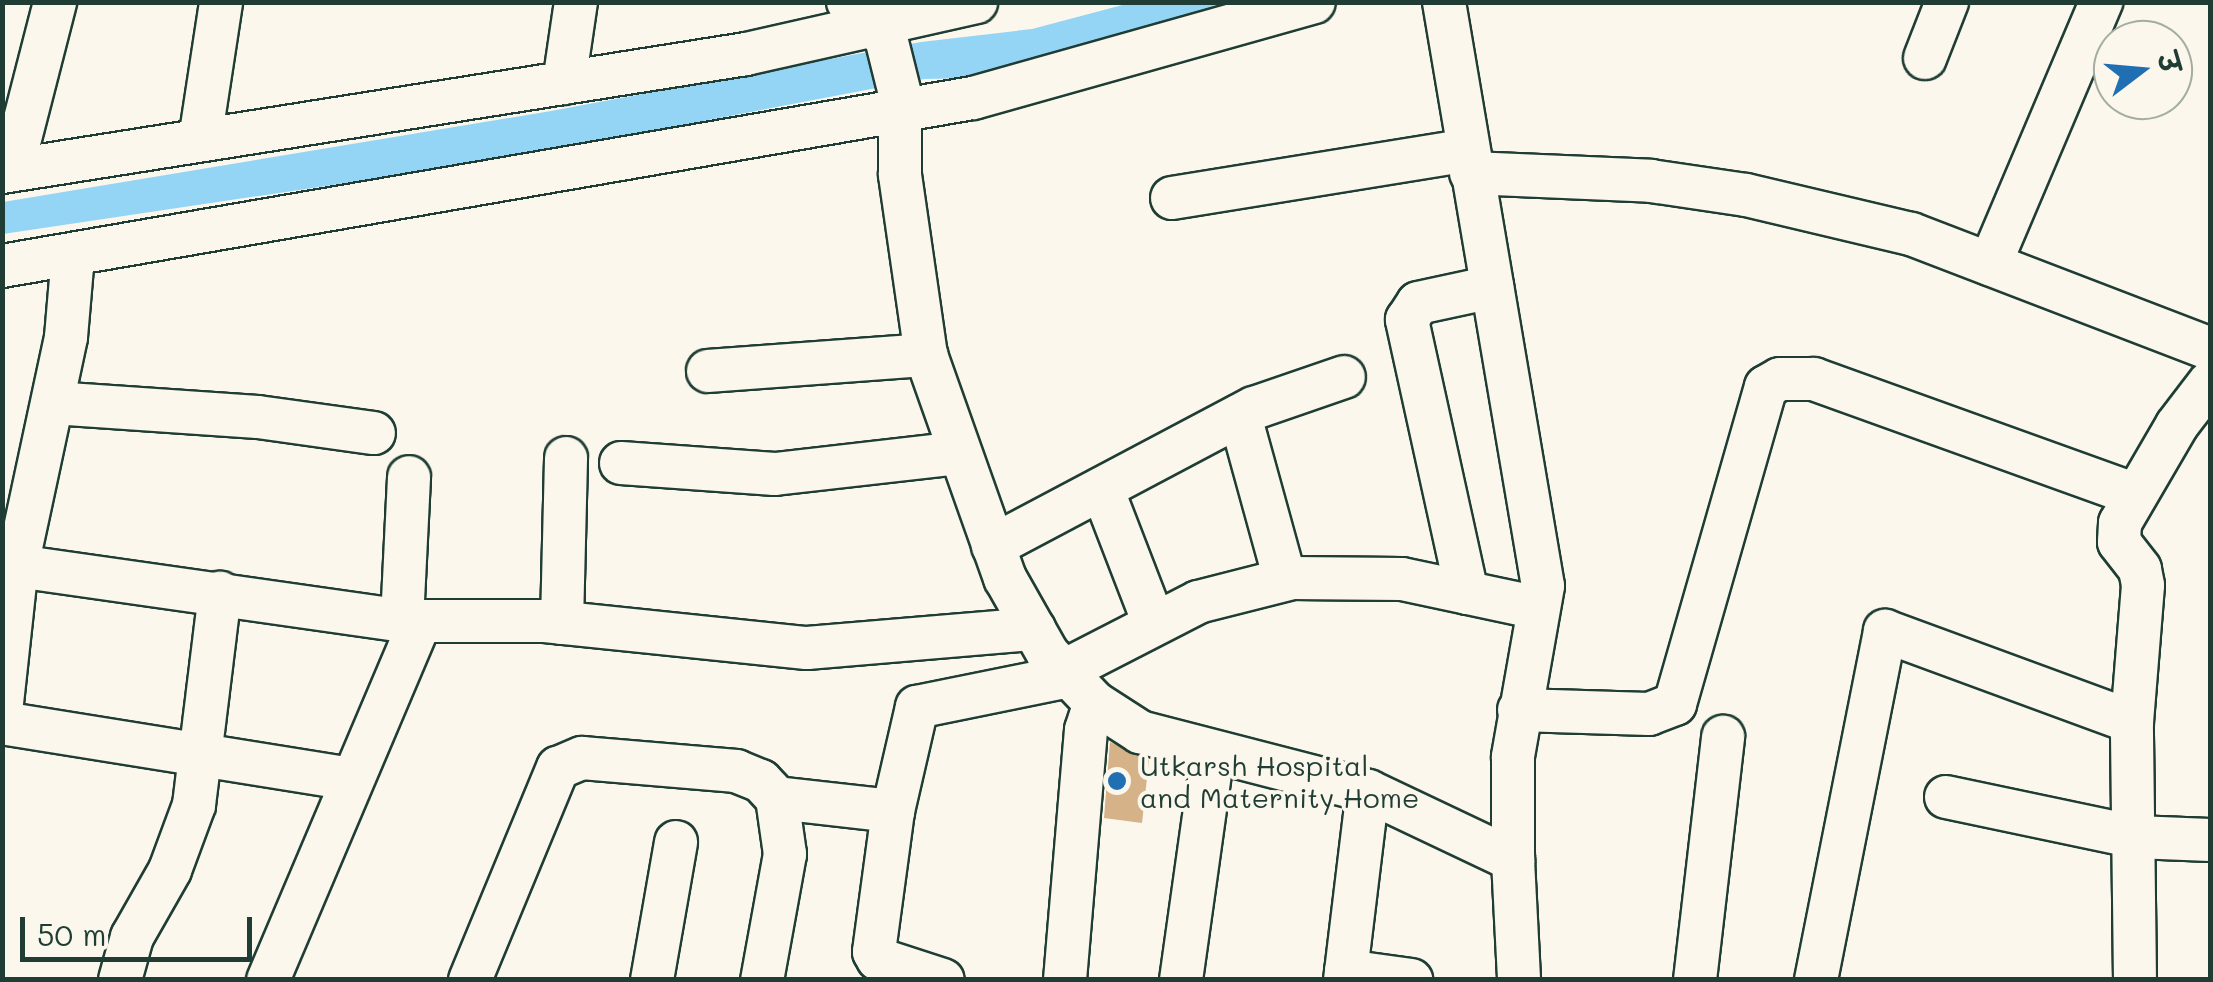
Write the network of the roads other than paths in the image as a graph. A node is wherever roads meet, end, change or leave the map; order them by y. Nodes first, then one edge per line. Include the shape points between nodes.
1 (55, 2) edge
2 (221, 2) edge
3 (576, 2) edge
4 (976, 2) edge
5 (1314, 2) edge
6 (1444, 2) edge
7 (1947, 2) edge
8 (2102, 2) edge
9 (874, 17) edge
10 (1925, 58) dead end
11 (564, 83) junction
12 (901, 102) junction
13 (200, 140) junction
14 (1469, 162) junction
15 (7, 171) edge
16 (1172, 198) dead end
17 (73, 256) junction
18 (1990, 264) junction
19 (2, 266) edge
20 (1492, 288) junction
21 (2210, 349) edge
22 (926, 355) junction
23 (708, 371) dead end
24 (1344, 376) dead end
25 (2210, 382) edge
26 (53, 403) junction
27 (1240, 416) junction
28 (374, 433) dead end
29 (958, 453) junction
30 (566, 458) dead end
31 (621, 463) dead end
32 (409, 477) dead end
33 (1104, 491) junction
34 (2133, 494) junction
35 (993, 546) junction
36 (17, 566) junction
37 (1286, 579) junction
38 (1468, 592) junction
39 (220, 593) junction
40 (1538, 608) junction
41 (411, 622) junction
42 (562, 623) junction
43 (1154, 624) junction
44 (1034, 630) junction
45 (1076, 683) junction
46 (2, 703) edge
47 (1519, 710) junction
48 (2132, 722) junction
49 (2, 723) edge
50 (1723, 737) dead end
51 (1213, 753) junction
52 (202, 754) junction
53 (351, 779) junction
54 (1368, 790) junction
55 (1946, 797) dead end
56 (777, 798) junction
57 (893, 810) junction
58 (2135, 837) junction
59 (2210, 840) edge
60 (676, 842) dead end
61 (1513, 860) junction
62 (1346, 975) edge
63 (120, 980) edge
64 (268, 980) edge
65 (470, 980) edge
66 (652, 980) edge
67 (762, 980) edge
68 (943, 980) edge
69 (1065, 980) edge
70 (1180, 980) edge
71 (1412, 980) edge
72 (1519, 980) edge
73 (1695, 980) edge
74 (1816, 980) edge
75 (2135, 980) edge

1 - 15 street
2 - 13 street
3 - 11 street
4 - 9 street
5 - 12 street via 1096,68
6 - 14 street
7 - 10 street
8 - 18 street
9 - 11 street via 746,54
9 - 12 street
11 - 13 street
12 - 17 street
12 - 22 street via 900,176
13 - 15 street
14 - 16 street
14 - 18 street via 1746,194 1911,234
14 - 20 street
17 - 19 street
17 - 26 street
18 - 21 street
20 - 38 street via 1418,303 1407,320
20 - 40 street via 1539,540
22 - 23 street
22 - 29 street
24 - 27 street
25 - 34 street
26 - 28 street via 258,417
26 - 36 street
27 - 33 street
27 - 37 street
29 - 31 street via 774,474
29 - 35 street
30 - 42 street
32 - 41 street
33 - 35 street
33 - 43 street
34 - 47 street via 1814,380 1780,378 1766,387 1675,704 1650,714
34 - 48 street via 2119,542 2140,569 2143,585
35 - 44 street
36 - 39 street
36 - 46 street
37 - 38 street via 1402,579
37 - 43 street via 1212,598
38 - 40 street
39 - 41 street
39 - 52 street
40 - 47 street
41 - 42 street
41 - 53 street
42 - 44 street via 807,648
43 - 45 street
44 - 45 street
45 - 51 street via 1140,732
45 - 57 street via 917,707
45 - 69 street via 1086,730
47 - 61 street
48 - 58 street
48 - 74 street via 1885,631
49 - 52 street
50 - 73 street
51 - 54 street
51 - 70 street
52 - 53 street
52 - 63 street via 183,840 132,938
53 - 64 street
54 - 61 street
54 - 62 street
55 - 58 street
56 - 57 street
56 - 65 street via 761,781 736,771 637,758 566,760 502,888
56 - 67 street via 786,854
57 - 68 street via 874,952 882,961
58 - 59 street
58 - 75 street
60 - 66 street
61 - 72 street
62 - 71 street

